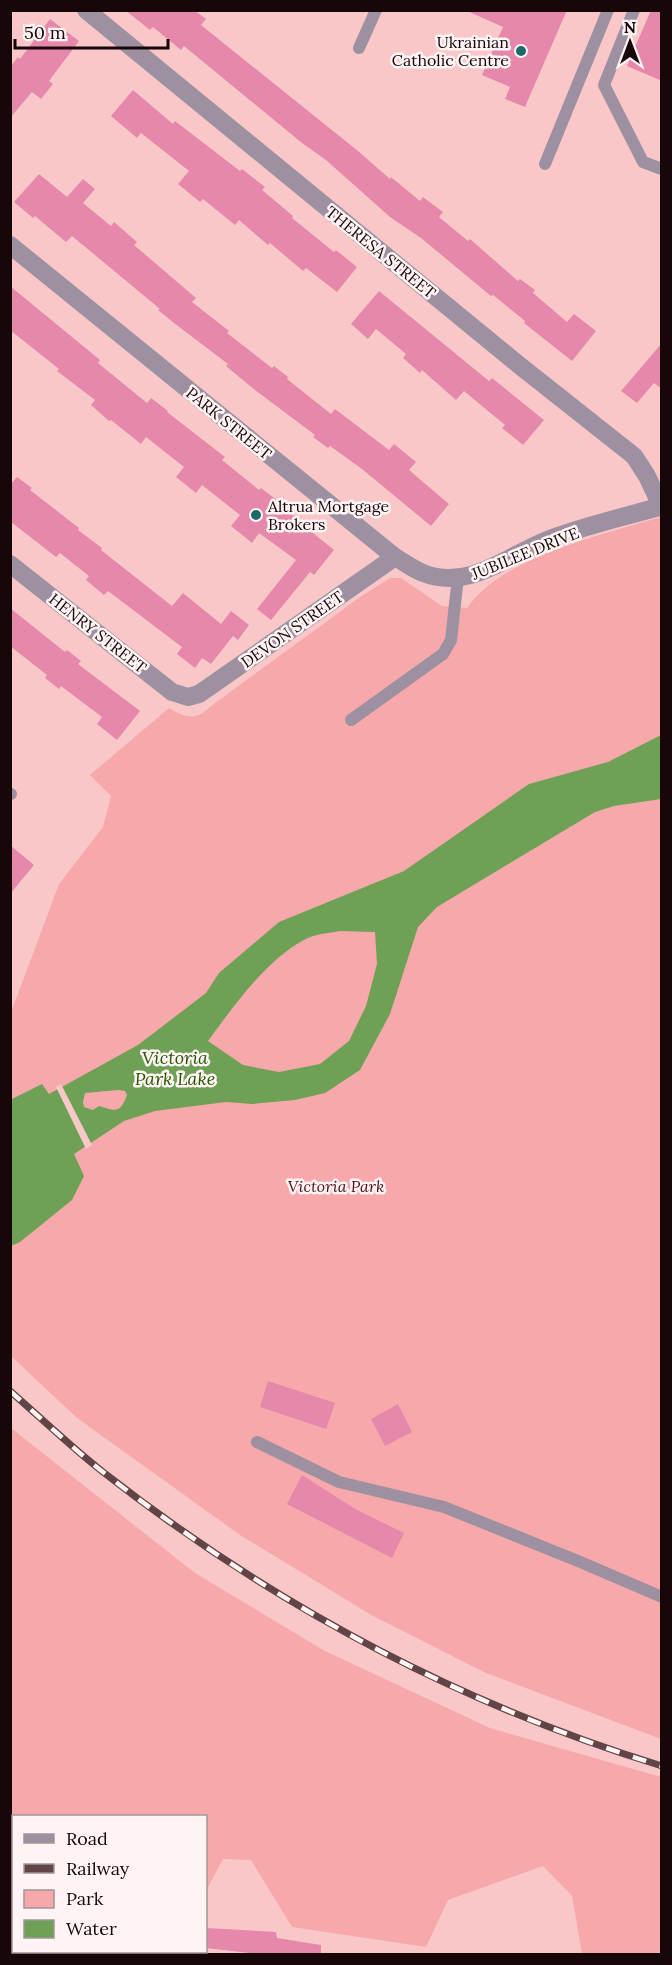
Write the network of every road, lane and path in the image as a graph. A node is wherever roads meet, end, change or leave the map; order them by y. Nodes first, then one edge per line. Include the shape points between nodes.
1 (86, 10) edge
2 (376, 10) edge
3 (608, 10) edge
4 (634, 10) edge
5 (359, 48) dead end
6 (545, 164) dead end
7 (662, 169) edge
8 (10, 246) edge
9 (661, 506) edge
10 (395, 557) junction
11 (10, 564) edge
12 (458, 577) junction
13 (188, 697) joint
14 (351, 720) dead end
15 (257, 1442) dead end
16 (662, 1597) edge

1 - 9 street, THERESA STREET via 634,456
2 - 5 lane
3 - 6 lane
4 - 7 lane via 604,85 643,162
8 - 10 street, PARK STREET
9 - 12 street, JUBILEE DRIVE via 549,539 482,573
10 - 12 street, PARK STREET via 422,573
10 - 13 street, DEVON STREET via 199,694
11 - 13 street, HENRY STREET via 172,692
12 - 14 lane via 451,640 443,654
15 - 16 lane via 339,1482 450,1509

